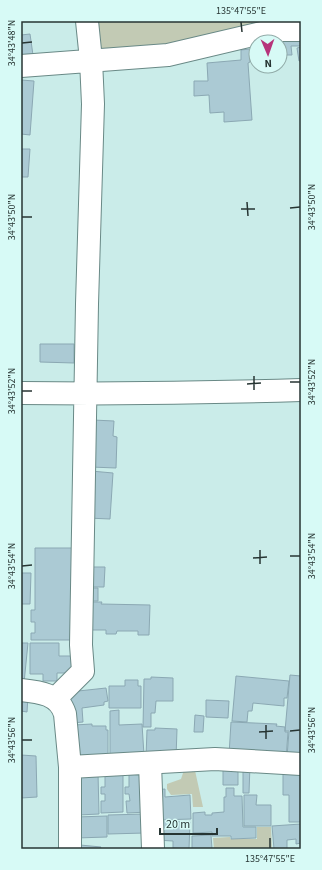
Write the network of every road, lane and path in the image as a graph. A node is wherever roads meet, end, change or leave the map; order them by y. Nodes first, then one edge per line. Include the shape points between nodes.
1 (86, 21) edge
2 (301, 30) edge
3 (91, 60) junction
4 (21, 66) edge
5 (301, 390) edge
6 (21, 393) edge
7 (86, 394) junction
8 (21, 690) edge
9 (56, 698) junction
10 (150, 763) junction
11 (301, 764) edge
12 (70, 767) junction
13 (70, 849) edge
14 (153, 849) edge

1 - 3 street
2 - 3 street via 274,30 168,55
3 - 4 street
3 - 7 street via 93,104
5 - 7 street
6 - 7 street
7 - 9 street via 81,645 83,671
8 - 9 street
9 - 12 street via 63,706 65,714
10 - 11 street via 215,759
10 - 12 street
10 - 14 street
12 - 13 street

